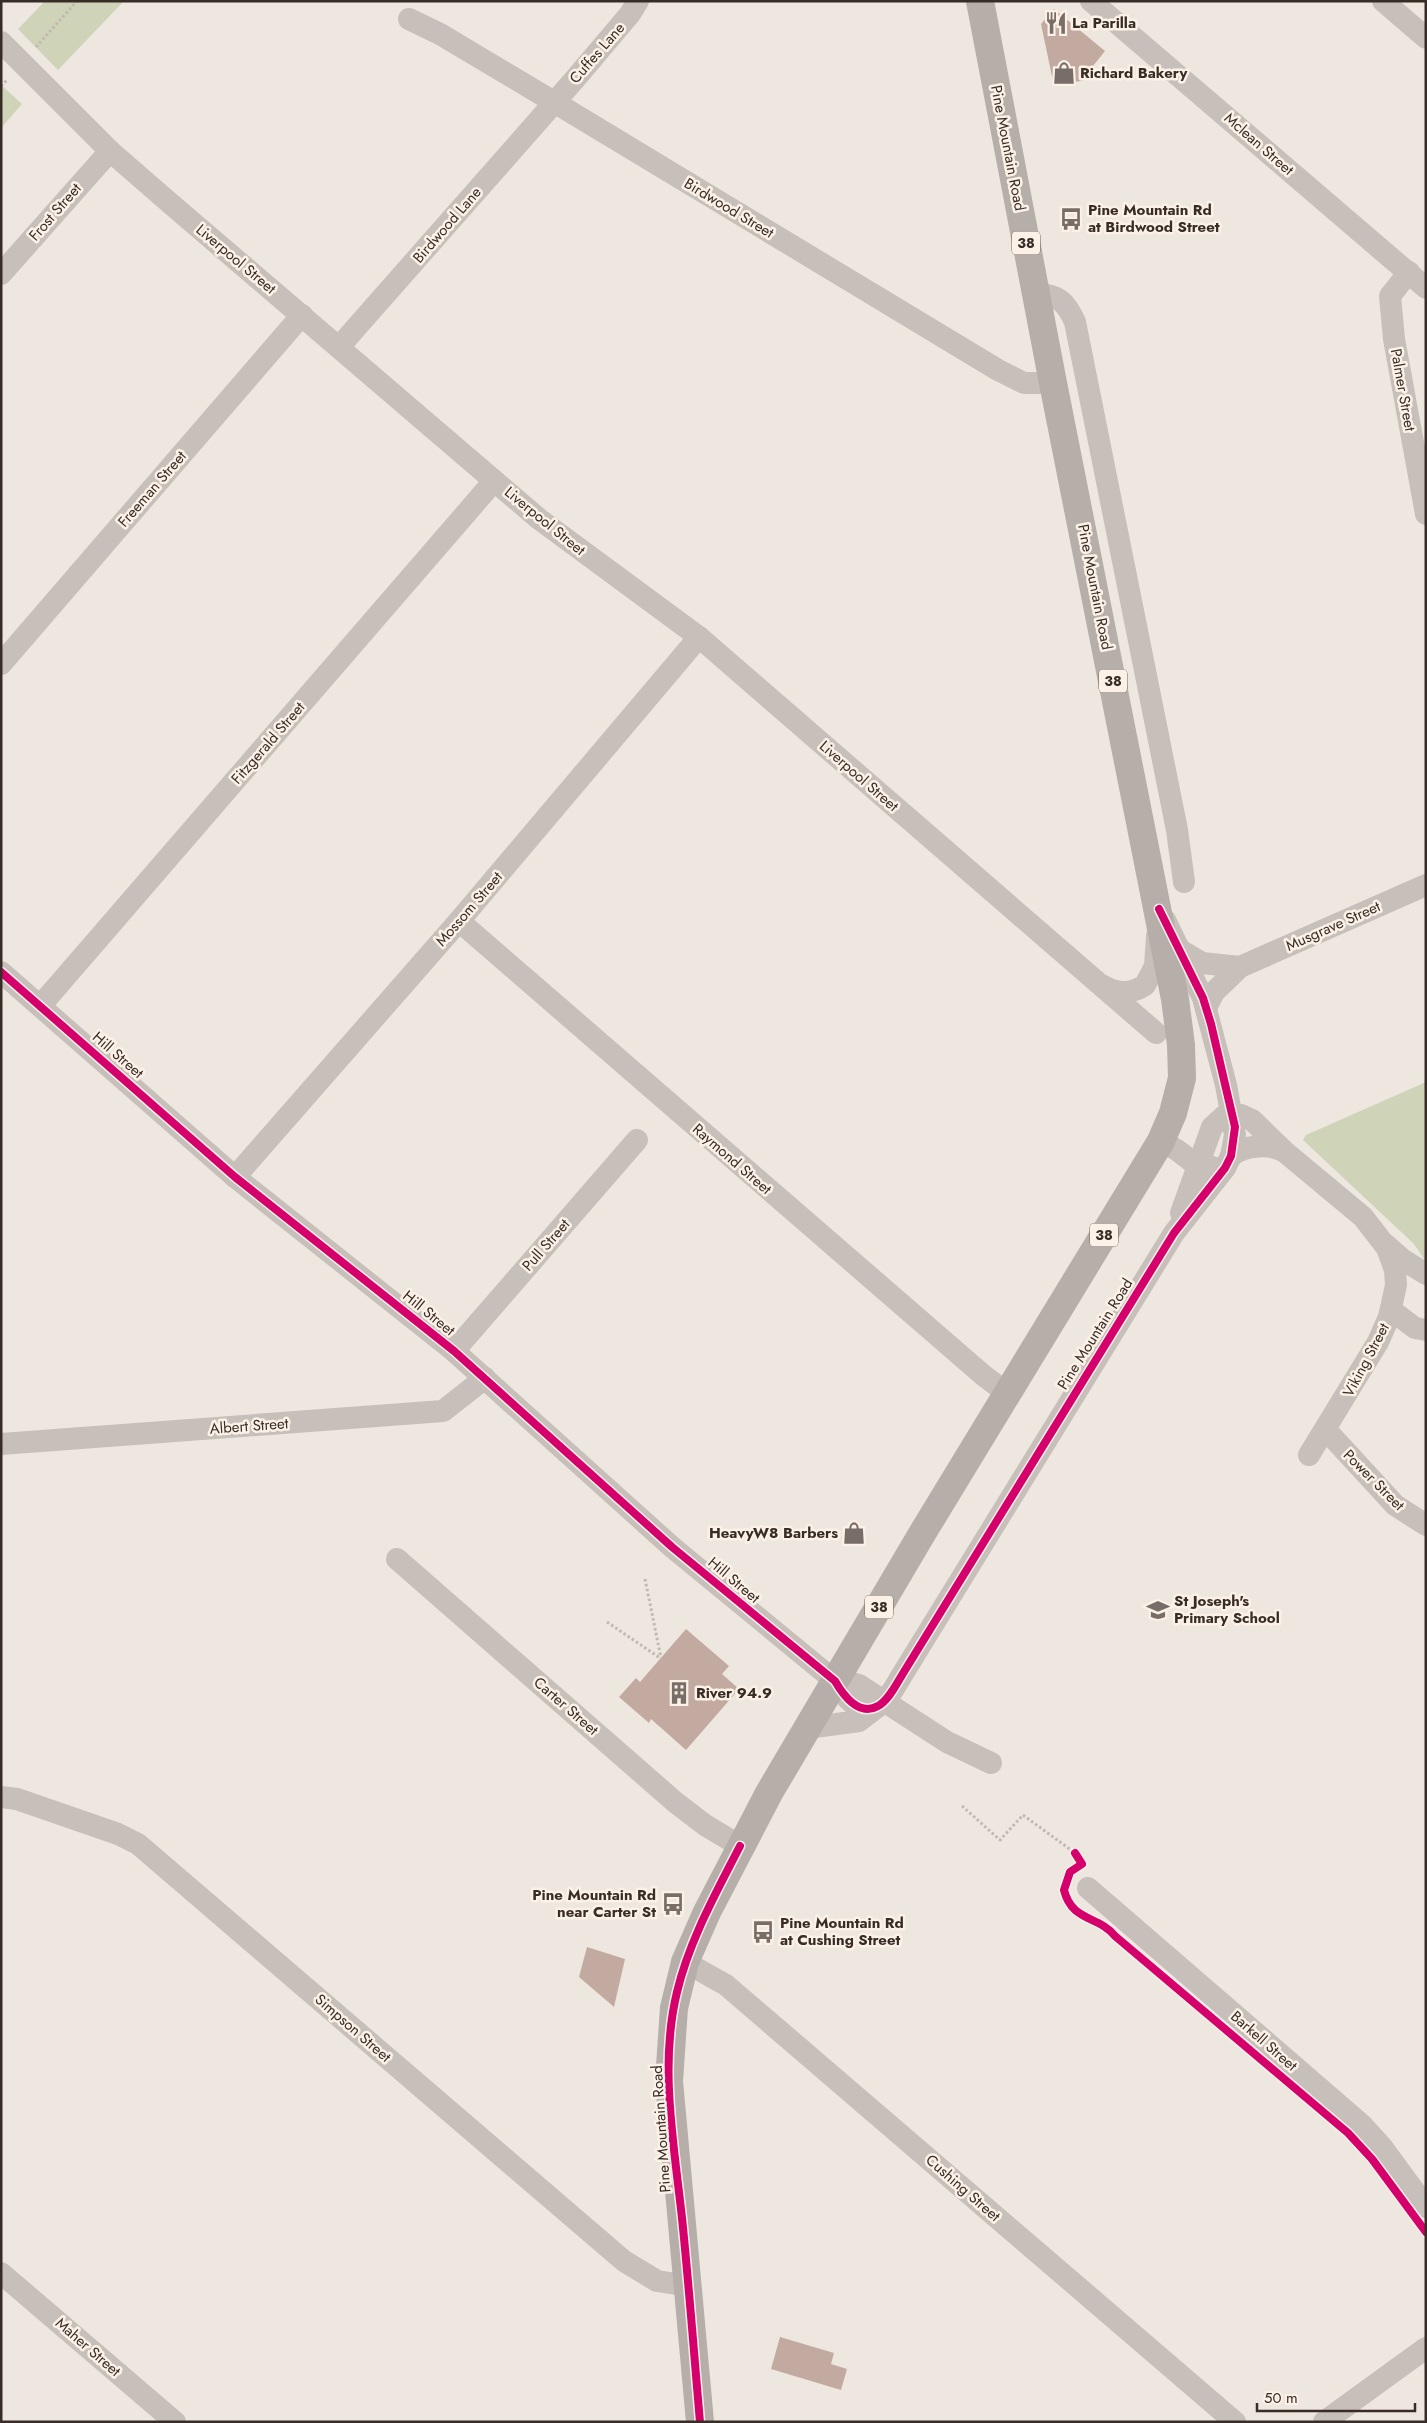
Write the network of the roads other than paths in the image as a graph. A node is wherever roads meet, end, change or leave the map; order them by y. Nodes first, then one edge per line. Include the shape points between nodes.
1 (638, 1) edge
2 (980, 1) edge
3 (1091, 1) edge
4 (1383, 1) edge
5 (409, 19) dead end
6 (1426, 38) edge
7 (1, 42) edge
8 (554, 102) junction
9 (110, 151) junction
10 (1408, 272) junction
11 (1, 274) edge
12 (1426, 288) edge
13 (1036, 294) junction
14 (302, 315) junction
15 (339, 347) junction
16 (1053, 382) junction
17 (494, 481) junction
18 (1426, 514) edge
19 (698, 637) junction
20 (1, 664) edge
21 (1184, 882) dead end
22 (1426, 885) edge
23 (1159, 908) junction
24 (459, 921) junction
25 (1180, 950) junction
26 (1240, 967) junction
27 (1, 972) edge
28 (1101, 984) junction
29 (41, 1005) junction
30 (1206, 1008) junction
31 (1156, 1033) dead end
32 (1233, 1115) junction
33 (637, 1140) dead end
34 (1161, 1142) junction
35 (1285, 1152) junction
36 (1228, 1162) junction
37 (1199, 1167) junction
38 (236, 1177) junction
39 (1174, 1233) junction
40 (1383, 1241) junction
41 (1426, 1274) edge
42 (1391, 1310) junction
43 (1426, 1330) edge
44 (454, 1351) junction
45 (485, 1378) junction
46 (1008, 1394) junction
47 (1326, 1430) junction
48 (1, 1444) edge
49 (1309, 1456) dead end
50 (1426, 1525) edge
51 (396, 1559) dead end
52 (835, 1681) junction
53 (882, 1702) junction
54 (807, 1728) junction
55 (992, 1763) dead end
56 (1, 1797) edge
57 (740, 1846) junction
58 (1088, 1888) dead end
59 (685, 1962) junction
60 (1426, 2207) edge
61 (1, 2272) edge
62 (689, 2286) junction
63 (1426, 2348) edge
64 (174, 2422) edge
65 (700, 2422) edge
66 (1235, 2422) edge
67 (1324, 2422) edge

1 - 8 street, Cuffes Lane
2 - 13 main road, Pine Mountain Road / 38
3 - 10 street, Mclean Street
4 - 6 street
5 - 8 street, Birdwood Street
7 - 9 street, Liverpool Street
8 - 15 street, Birdwood Lane
8 - 16 street, Birdwood Street via 1010,377 1024,383
9 - 11 street, Frost Street
9 - 14 street, Liverpool Street
10 - 12 street, Mclean Street
10 - 18 street, Palmer Street via 1390,296 1394,339
13 - 16 main road, Pine Mountain Road / 38
13 - 21 street via 1062,299 1075,322 1177,830
14 - 15 street, Liverpool Street
14 - 20 street, Freeman Street
15 - 17 street, Liverpool Street
16 - 23 main road, Pine Mountain Road / 38
17 - 19 street, Liverpool Street via 539,519
17 - 29 street, Fitzgerald Street
19 - 24 street, Mossom Street
19 - 28 street, Liverpool Street
22 - 26 street, Musgrave Street
23 - 25 street, Pine Mountain Road
23 - 28 street, Liverpool Street via 1156,962 1150,979 1140,988 1125,992 1112,991
23 - 34 main road, Pine Mountain Road / 38 via 1175,998 1182,1062 1179,1094
24 - 38 street, Mossom Street
24 - 46 street, Raymond Street via 982,1375
25 - 26 street, Musgrave Street via 1202,964
25 - 30 street, Pine Mountain Road
26 - 30 street, Musgrave Street via 1214,992
27 - 29 street, Hill Street
28 - 31 street, Liverpool Street
29 - 38 street, Hill Street
30 - 32 street, Pine Mountain Road
32 - 35 street, Viking Street via 1249,1118
32 - 36 street, Pine Mountain Road via 1234,1135
32 - 37 street, Pine Mountain Road via 1224,1116 1214,1124
33 - 44 street, Pull Street
34 - 37 street
34 - 46 main road, Pine Mountain Road / 38
35 - 36 street, Viking Street via 1269,1147 1250,1147
35 - 40 street, Viking Street via 1363,1217
36 - 37 street
36 - 39 street, Pine Mountain Road
37 - 39 street, Pine Mountain Road
38 - 44 street, Hill Street
39 - 53 street, Pine Mountain Road via 902,1675
40 - 41 street
40 - 42 street, Viking Street via 1396,1278
42 - 43 street via 1412,1327
42 - 47 street, Viking Street via 1378,1342
44 - 45 street, Hill Street
45 - 48 street, Albert Street via 443,1411
45 - 52 street, Hill Street via 672,1547
46 - 52 main road, Pine Mountain Road / 38
47 - 49 street, Viking Street
47 - 50 street, Power Street via 1395,1504
51 - 57 street, Carter Street via 675,1802
52 - 53 street via 843,1696 863,1708 871,1709
52 - 54 main road, Pine Mountain Road / 38
53 - 54 street, Pine Mountain Road via 859,1721
53 - 55 street via 947,1742
54 - 57 main road, Pine Mountain Road / 38
56 - 62 street, Simpson Street via 17,1799 138,1844 624,2261 657,2281
57 - 59 main road, Pine Mountain Road / 38
58 - 60 street, Barkell Street via 1361,2124
59 - 62 main road, Pine Mountain Road / 38 via 674,2008 669,2081
59 - 66 street, Cushing Street via 730,1988
61 - 64 street, Maher Street
62 - 65 main road, Pine Mountain Road / 38
63 - 67 street

